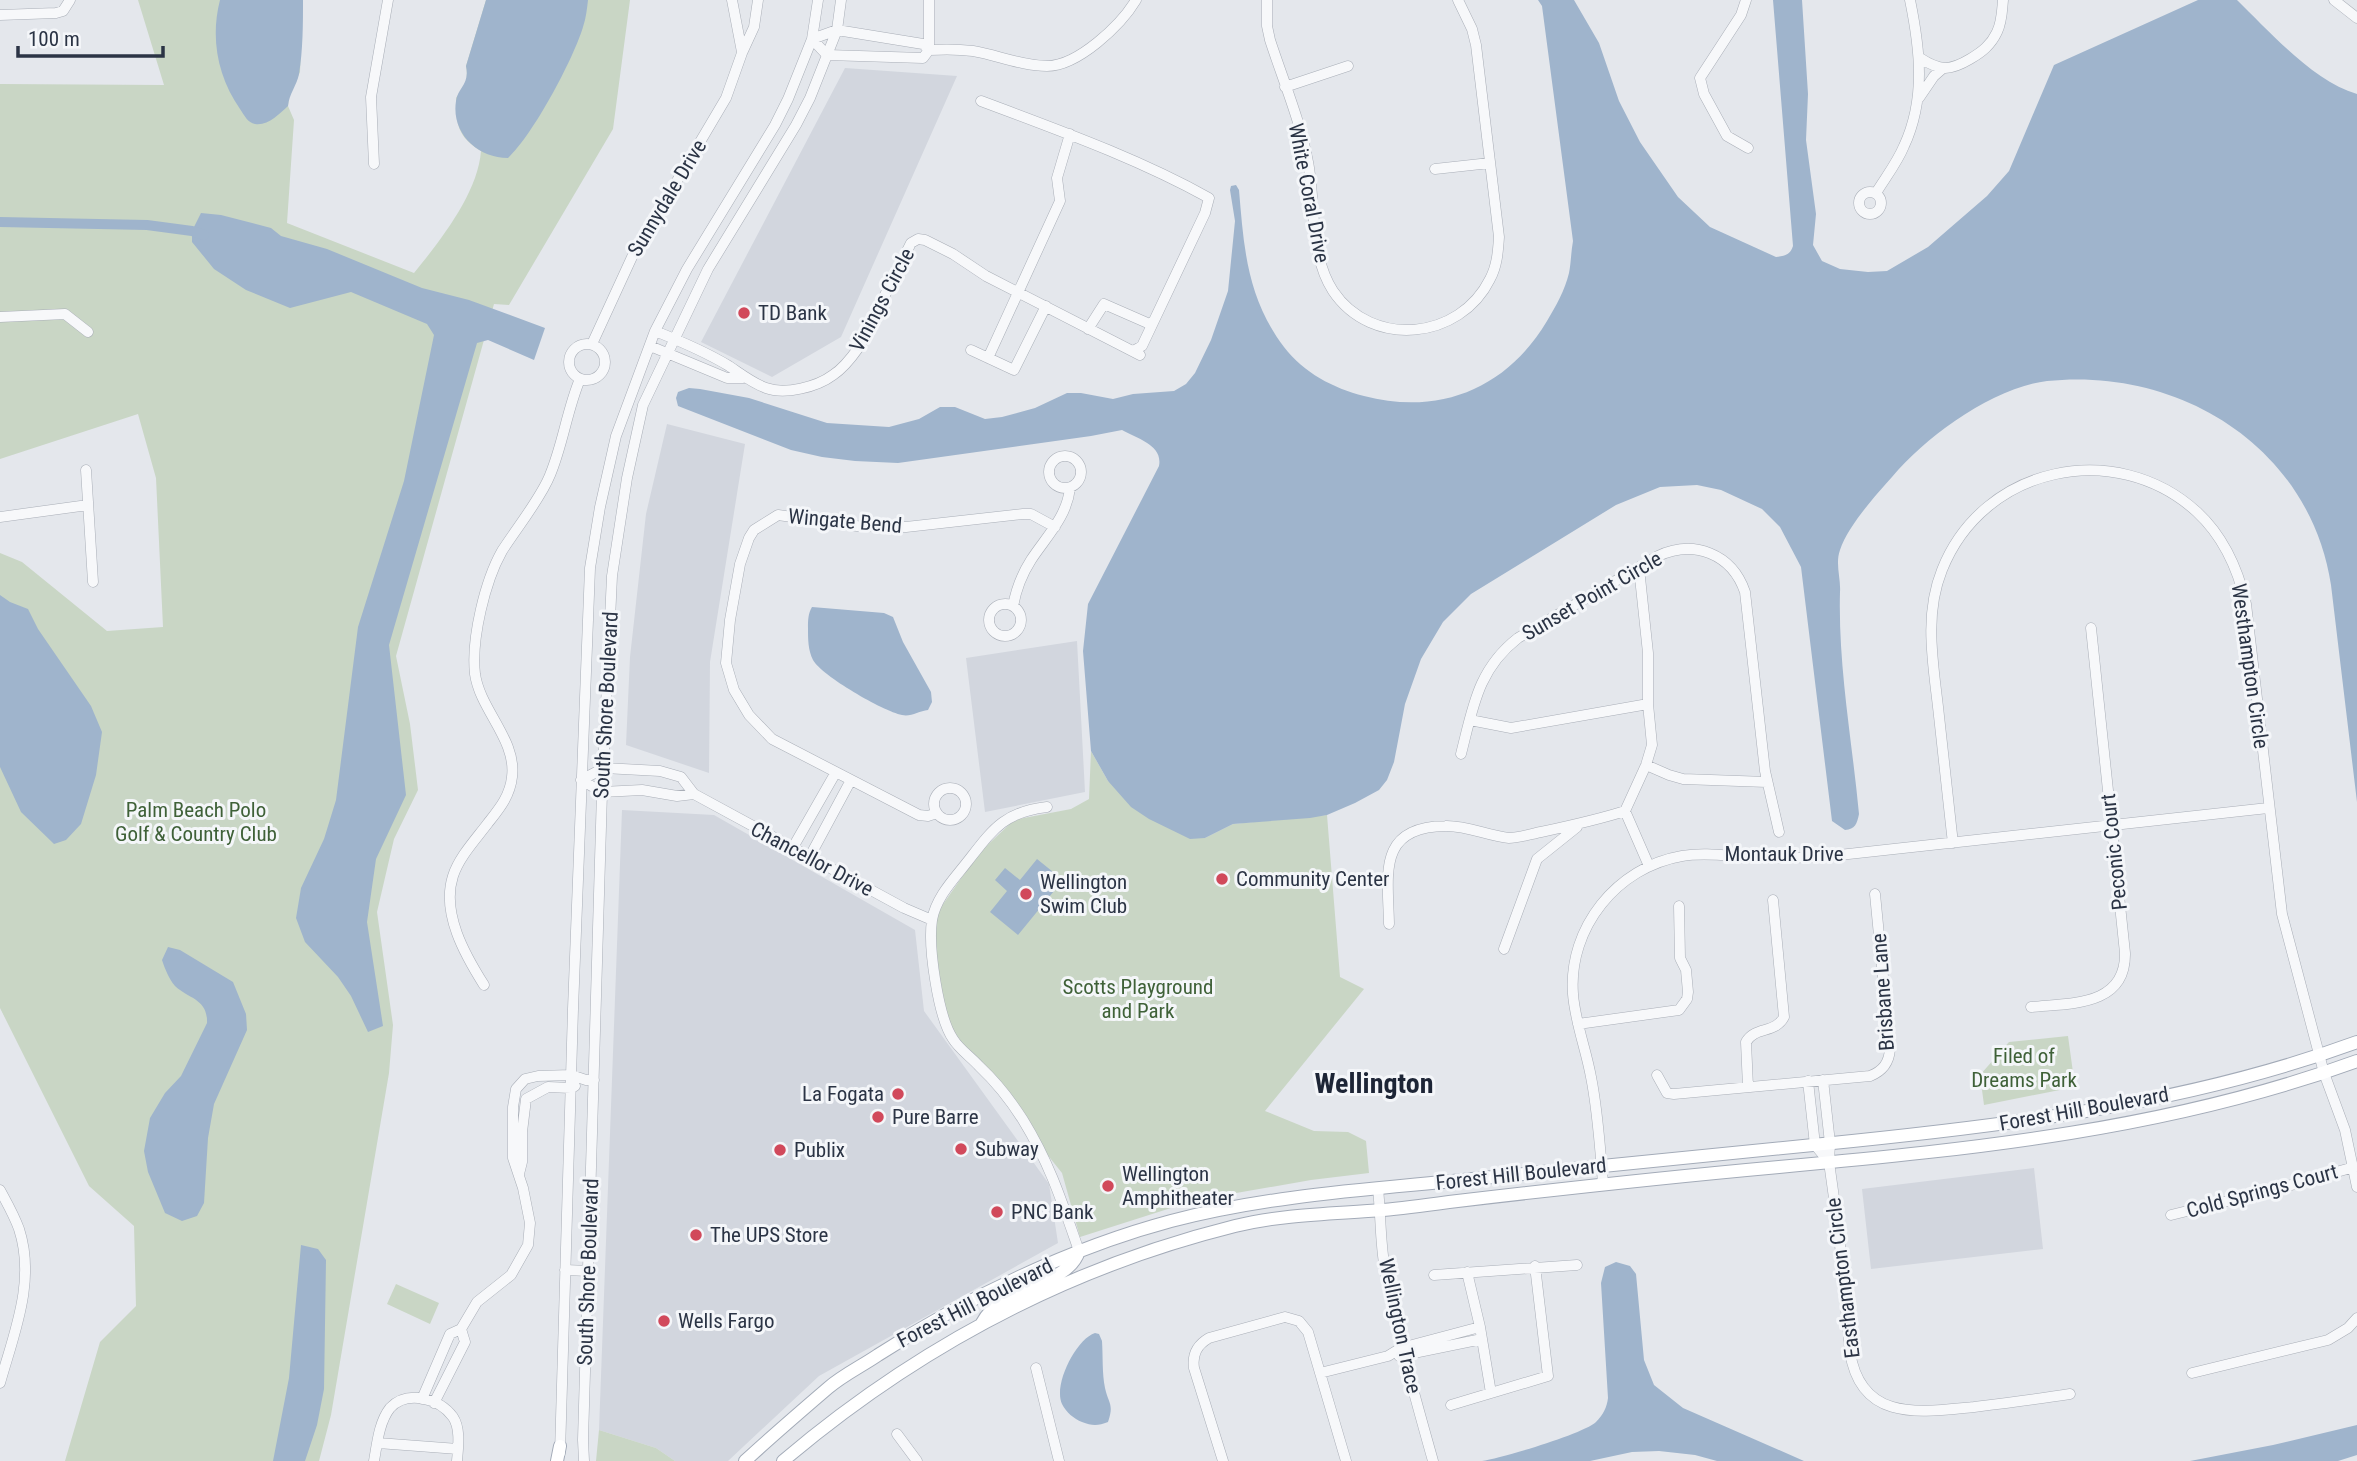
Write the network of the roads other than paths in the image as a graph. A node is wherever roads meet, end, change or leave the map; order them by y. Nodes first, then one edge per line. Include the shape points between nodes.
1 (70, 0) edge
2 (388, 0) edge
3 (732, 0) edge
4 (758, 0) edge
5 (818, 0) edge
6 (841, 0) edge
7 (929, 0) edge
8 (1136, 0) edge
9 (1268, 0) edge
10 (1458, 0) edge
11 (1745, 0) edge
12 (1910, 0) edge
13 (2003, 0) edge
14 (2334, 0) edge
15 (0, 16) edge
16 (2357, 18) edge
17 (837, 30) junction
18 (811, 39) junction
19 (929, 50) junction
20 (742, 53) junction
21 (827, 55) junction
22 (1920, 58) junction
23 (1348, 66) dead end
24 (1942, 69) junction
25 (1286, 87) junction
26 (981, 101) dead end
27 (1917, 101) junction
28 (1070, 134) junction
29 (1748, 148) dead end
30 (1490, 163) junction
31 (374, 164) dead end
32 (1435, 169) dead end
33 (1876, 193) dead end
34 (1018, 292) junction
35 (1046, 306) junction
36 (0, 317) edge
37 (1152, 326) junction
38 (1088, 329) junction
39 (655, 331) junction
40 (88, 332) dead end
41 (674, 338) junction
42 (592, 344) junction
43 (650, 346) junction
44 (971, 350) dead end
45 (668, 352) junction
46 (988, 358) junction
47 (743, 378) junction
48 (580, 379) junction
49 (86, 470) dead end
50 (1070, 488) dead end
51 (88, 505) junction
52 (0, 517) edge
53 (1055, 527) junction
54 (1639, 568) junction
55 (93, 582) dead end
56 (1013, 606) dead end
57 (2091, 628) dead end
58 (1648, 704) junction
59 (1470, 720) junction
60 (1461, 754) dead end
61 (1646, 765) junction
62 (604, 768) junction
63 (836, 772) junction
64 (581, 780) junction
65 (851, 780) junction
66 (1767, 782) junction
67 (602, 792) junction
68 (694, 794) junction
69 (821, 798) junction
70 (837, 806) junction
71 (1047, 807) dead end
72 (2268, 808) junction
73 (1625, 811) junction
74 (937, 813) dead end
75 (1580, 824) junction
76 (2111, 826) junction
77 (1779, 832) dead end
78 (1953, 843) junction
79 (792, 849) junction
80 (808, 858) junction
81 (1649, 866) junction
82 (1875, 894) dead end
83 (1773, 900) dead end
84 (1679, 906) dead end
85 (932, 920) junction
86 (1389, 924) dead end
87 (1504, 949) dead end
88 (484, 985) dead end
89 (2031, 1007) dead end
90 (1578, 1024) junction
91 (2357, 1042) edge
92 (2319, 1055) junction
93 (2357, 1061) edge
94 (2324, 1073) junction
95 (571, 1075) junction
96 (1657, 1075) dead end
97 (590, 1080) junction
98 (1823, 1080) junction
99 (1808, 1082) junction
100 (1748, 1087) junction
101 (570, 1088) junction
102 (1830, 1143) junction
103 (1815, 1144) junction
104 (1829, 1162) junction
105 (1602, 1166) junction
106 (2354, 1167) junction
107 (519, 1175) junction
108 (1603, 1183) junction
109 (2357, 1187) edge
110 (1378, 1189) junction
111 (0, 1190) edge
112 (1380, 1210) junction
113 (2171, 1215) dead end
114 (1079, 1251) junction
115 (1577, 1265) dead end
116 (1535, 1266) junction
117 (565, 1270) junction
118 (589, 1271) junction
119 (1467, 1272) junction
120 (1434, 1275) dead end
121 (2357, 1318) edge
122 (982, 1324) junction
123 (1480, 1327) junction
124 (461, 1329) junction
125 (1482, 1339) junction
126 (1402, 1352) junction
127 (1036, 1368) dead end
128 (1320, 1373) junction
129 (2192, 1373) dead end
130 (0, 1383) edge
131 (1491, 1393) junction
132 (2070, 1394) dead end
133 (422, 1398) junction
134 (434, 1402) junction
135 (1451, 1405) dead end
136 (897, 1434) dead end
137 (378, 1443) junction
138 (560, 1446) joint
139 (458, 1449) junction
140 (374, 1461) edge
141 (457, 1461) edge
142 (559, 1461) edge
143 (584, 1461) edge
144 (745, 1461) edge
145 (783, 1461) edge
146 (917, 1461) edge
147 (1059, 1461) edge
148 (1223, 1461) edge
149 (1346, 1461) edge
150 (1433, 1461) edge

1 - 15 street via 56,13
2 - 31 street via 371,97
3 - 20 street
4 - 20 street, Sunnydale Drive via 754,27
5 - 18 street, South Shore Boulevard
6 - 17 street, South Shore Boulevard
7 - 19 street
8 - 19 street via 1099,42 1049,66 974,51
9 - 25 street, White Coral Drive via 1267,26
10 - 30 street, White Coral Drive via 1476,46
11 - 29 street via 1741,15 1700,78 1727,135
12 - 22 street
13 - 24 street via 2001,23 1988,46 1956,68
14 - 16 street
17 - 18 street
17 - 19 street via 923,44
17 - 21 street, South Shore Boulevard
18 - 21 street
18 - 39 street, South Shore Boulevard via 775,125 687,269
19 - 21 street via 923,58
20 - 42 street, Sunnydale Drive via 726,98 632,257
21 - 41 street, South Shore Boulevard via 796,125 708,269
22 - 24 street
22 - 27 street
23 - 25 street
24 - 27 street
25 - 30 street, White Coral Drive via 1308,163 1324,274 1349,308 1379,326 1411,331 1439,326 1464,312 1483,291 1493,272 1499,237
26 - 28 street, Vinings Circle
27 - 33 street via 1902,150
28 - 34 street via 1057,178 1060,201
28 - 37 street, Vinings Circle via 1209,198
30 - 32 street
34 - 35 street, Vinings Circle
34 - 46 street
34 - 47 street, Vinings Circle via 918,239 911,243 859,347 833,376 779,391
35 - 38 street, Vinings Circle
35 - 46 street via 1014,370
36 - 40 street via 65,314
37 - 38 street via 1104,304
37 - 38 street, Vinings Circle via 1136,353
39 - 41 street, Vinings Circle
39 - 43 street, South Shore Boulevard
41 - 45 street, South Shore Boulevard
41 - 47 street, Vinings Circle
42 - 48 street, Sunnydale Drive via 576,347 569,356 569,367
42 - 48 street via 604,356 604,368 592,379
43 - 45 street, Vinings Circle
43 - 64 street, South Shore Boulevard via 616,436 593,547
44 - 46 street
45 - 47 street, Vinings Circle via 727,378
45 - 62 street, South Shore Boulevard via 643,405 627,478 612,576
48 - 88 street via 550,476 500,554 485,591 477,631 475,673 512,757 513,775 507,797 453,876 453,923 462,949
49 - 51 street
50 - 53 street
51 - 52 street
51 - 55 street
53 - 56 street via 1030,562
53 - 63 street, Wingate Bend via 1031,514 906,527 857,526 778,515 754,530 740,564 730,620 726,663 734,690 772,739
54 - 58 street
54 - 59 street, Sunset Point Circle via 1506,647 1483,677
54 - 66 street, Sunset Point Circle via 1672,551 1693,548 1720,558 1739,579 1746,599
57 - 76 street, Peconic Court
58 - 59 street via 1511,728
58 - 61 street via 1652,745
59 - 60 street, Sunset Point Circle
61 - 66 street via 1684,779
61 - 73 street
62 - 64 street
62 - 67 street, South Shore Boulevard
62 - 68 street, Chancellor Drive via 660,771 681,777
63 - 65 street, Wingate Bend
63 - 69 street
64 - 67 street
64 - 95 street, South Shore Boulevard
65 - 70 street
65 - 74 street, Wingate Bend via 919,815
66 - 77 street, Sunset Point Circle
67 - 68 street, Chancellor Drive
67 - 97 street, South Shore Boulevard
68 - 79 street, Chancellor Drive
69 - 70 street
69 - 79 street
70 - 80 street
71 - 85 street via 1007,818 990,832 943,893
72 - 76 street, Montauk Drive
72 - 78 street, Westhampton Circle via 2246,604 2220,539 2197,512 2156,485 2109,471 2066,472 2025,483 1989,505 1952,548 1938,581 1931,639
72 - 92 street, Westhampton Circle via 2282,914
73 - 75 street
73 - 81 street
75 - 86 street via 1512,838 1447,825 1411,833 1398,841 1390,856
75 - 87 street via 1538,859
76 - 78 street, Montauk Drive
76 - 89 street, Peconic Court via 2124,953 2122,974 2108,992 2095,999
78 - 81 street, Montauk Drive via 1821,857 1698,854
79 - 80 street, Chancellor Drive
80 - 85 street, Chancellor Drive
81 - 90 street, Montauk Drive via 1608,897 1588,925 1573,974
82 - 98 street, Brisbane Lane via 1889,1056 1883,1069 1870,1076
83 - 100 street via 1784,1017 1776,1028 1755,1032 1746,1042
84 - 90 street via 1680,958 1688,992 1684,1005 1679,1010
85 - 114 street via 941,1014 953,1040 1021,1117 1047,1161
90 - 105 street, Montauk Drive via 1595,1100
91 - 92 main road, Forest Hill Boulevard
92 - 94 street, Westhampton Circle
92 - 102 main road, Forest Hill Boulevard via 2211,1085 2088,1111
93 - 94 main road, Forest Hill Boulevard
94 - 104 main road, Forest Hill Boulevard via 2209,1105 2086,1131
94 - 106 street, Westhampton Circle via 2346,1130
95 - 97 street
95 - 101 street, South Shore Boulevard
95 - 107 street via 525,1079 516,1089 513,1158
96 - 100 street, Brisbane Lane via 1667,1094
97 - 101 street
97 - 118 street, South Shore Boulevard
98 - 99 street, Brisbane Lane
98 - 102 street
99 - 100 street, Brisbane Lane
99 - 103 street
101 - 107 street via 548,1087 526,1099
101 - 117 street, South Shore Boulevard
102 - 103 main road, Forest Hill Boulevard
102 - 104 street
103 - 104 street
103 - 105 main road, Forest Hill Boulevard
104 - 108 main road, Forest Hill Boulevard
104 - 132 street, Easthampton Circle via 1851,1360 1869,1393 1895,1409 1917,1412
105 - 108 street, Montauk Drive
105 - 110 main road, Forest Hill Boulevard
106 - 109 street, Westhampton Circle
106 - 113 street, Cold Springs Court
107 - 124 street via 530,1223 528,1245 511,1275 477,1302
108 - 112 main road, Forest Hill Boulevard
110 - 112 street, Wellington Trace
110 - 114 main road, Forest Hill Boulevard via 1301,1195 1217,1210
111 - 130 street via 19,1229 26,1270 23,1303
112 - 122 main road, Forest Hill Boulevard via 1237,1225 1107,1264
112 - 126 street, Wellington Trace via 1385,1267
114 - 122 main road via 1065,1271 1003,1300
114 - 144 main road, Forest Hill Boulevard via 905,1337 830,1386
115 - 116 street
116 - 119 street
116 - 131 street via 1548,1376
117 - 118 street
117 - 138 street, South Shore Boulevard
118 - 143 street, South Shore Boulevard
119 - 120 street
119 - 123 street
121 - 129 street via 2328,1340
122 - 145 main road, Forest Hill Boulevard via 890,1378
123 - 125 street
123 - 126 street
124 - 133 street via 450,1334
124 - 134 street via 465,1342
125 - 126 street
125 - 131 street
126 - 128 street
126 - 150 street, Wellington Trace
127 - 147 street
128 - 148 street via 1308,1332 1292,1318 1203,1342 1194,1354 1194,1368
128 - 149 street
131 - 135 street
133 - 134 street
133 - 137 street via 406,1398 391,1407
134 - 139 street via 453,1418
136 - 146 street
137 - 139 street
137 - 140 street
138 - 142 main road
139 - 141 street

